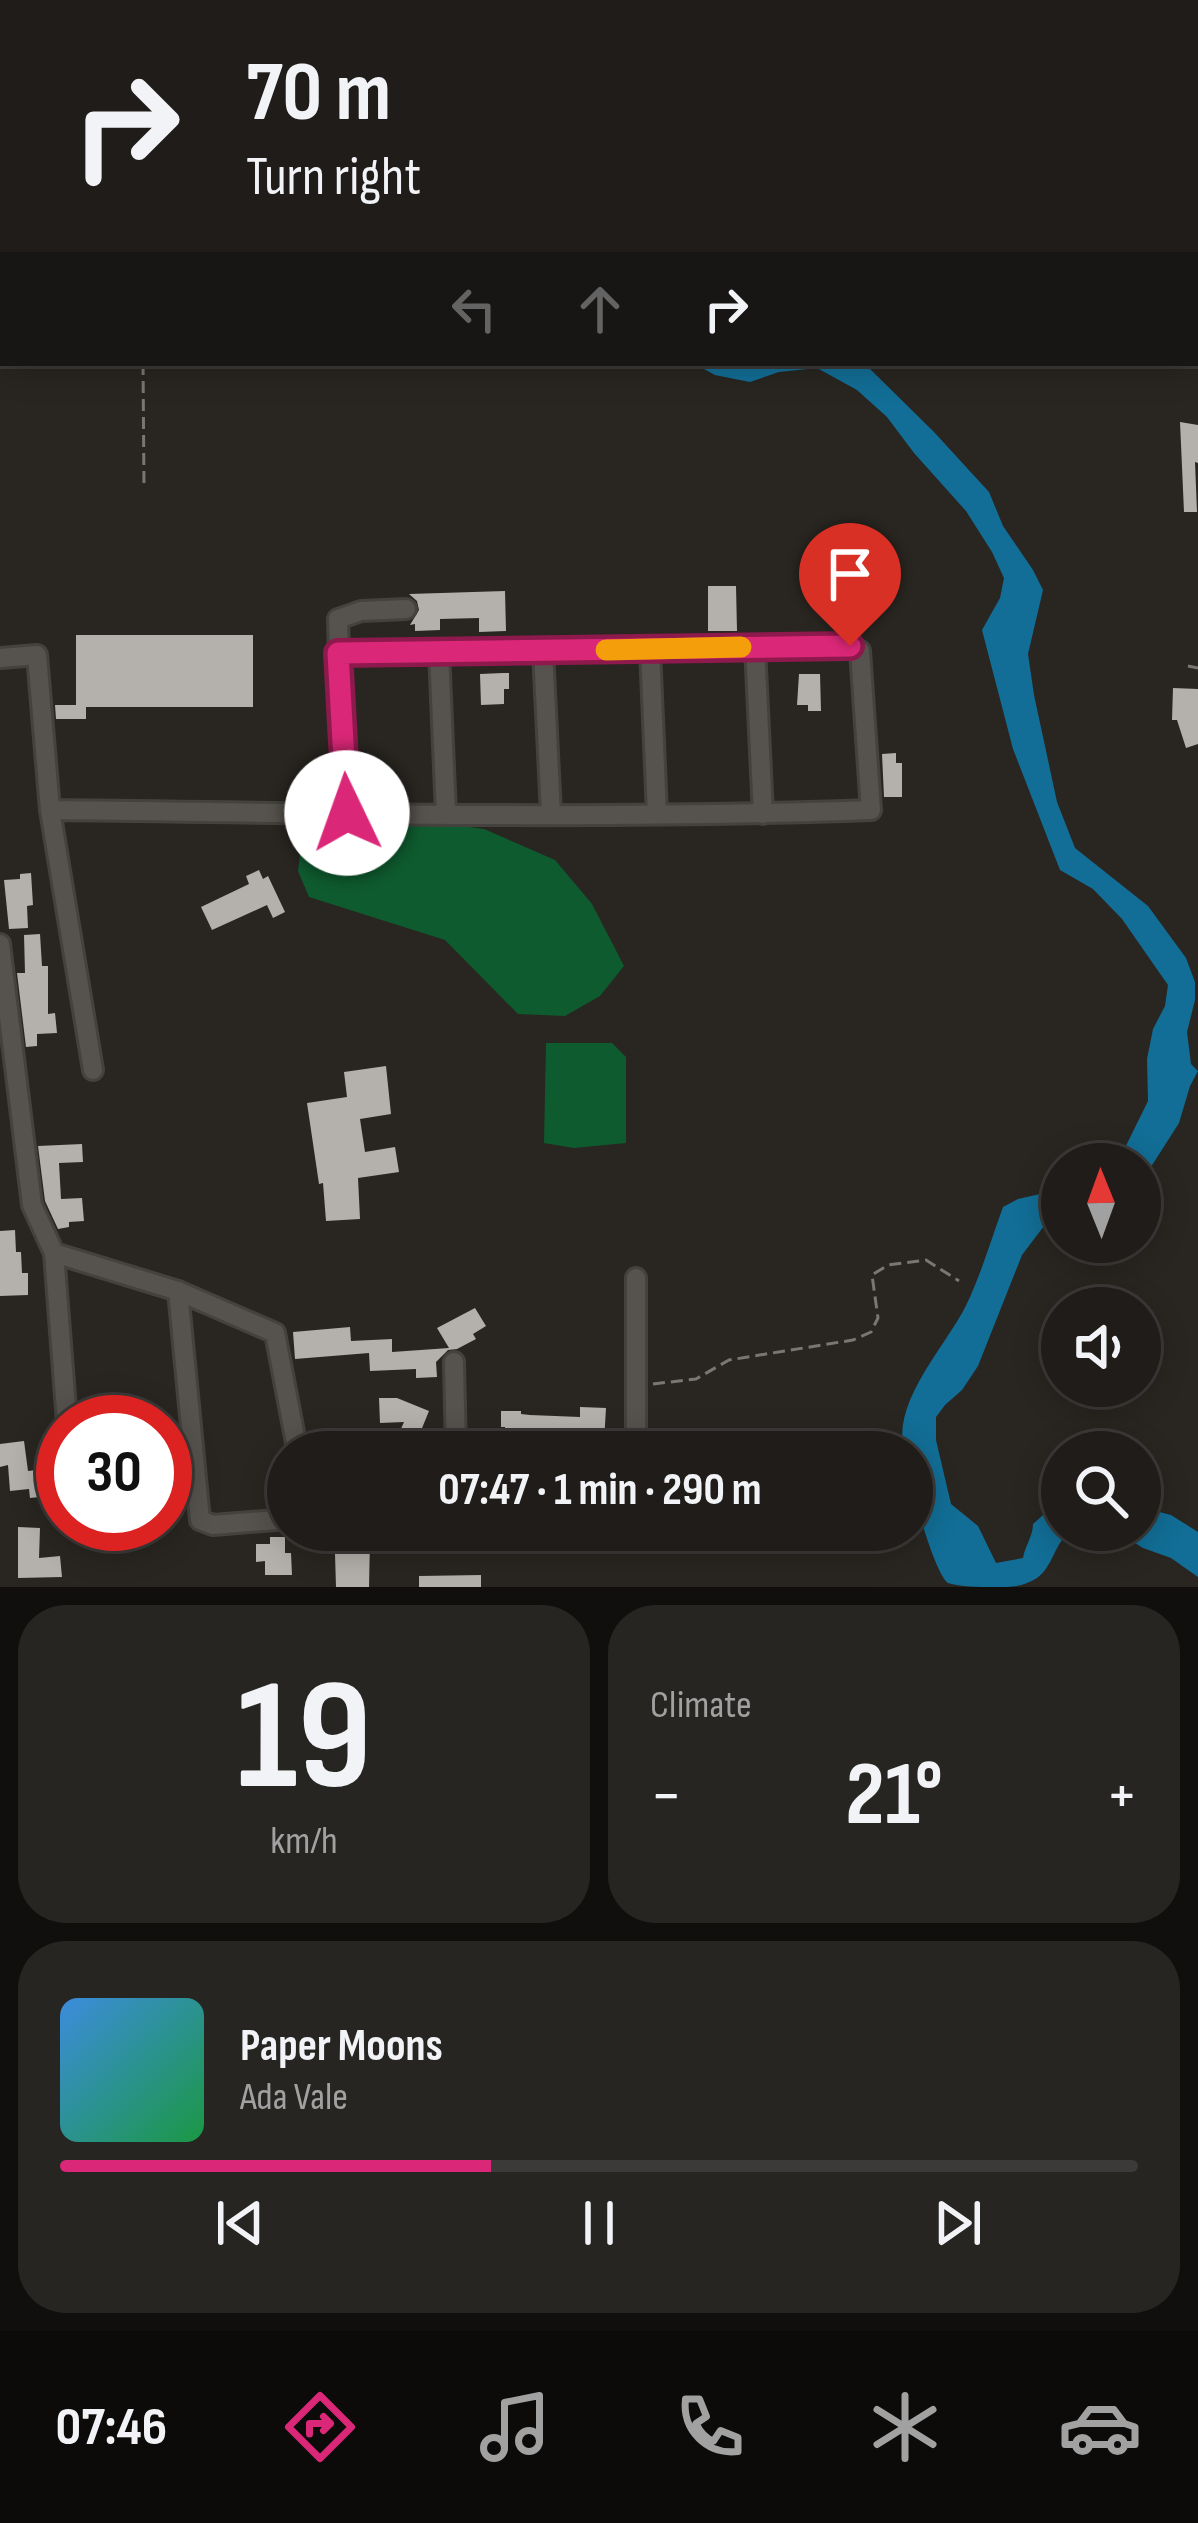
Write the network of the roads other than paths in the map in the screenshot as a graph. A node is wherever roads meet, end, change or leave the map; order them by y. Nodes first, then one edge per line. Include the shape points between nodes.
1 (406, 609) dead end
2 (755, 647) junction
3 (650, 649) junction
4 (543, 651) junction
5 (440, 652) junction
6 (338, 653) junction
7 (0, 658) edge
8 (50, 810) junction
9 (347, 813) junction
10 (446, 814) junction
11 (551, 814) junction
12 (656, 814) junction
13 (763, 814) junction
14 (0, 944) edge
15 (93, 1070) dead end
16 (53, 1253) junction
17 (636, 1278) dead end
18 (178, 1291) junction
19 (454, 1362) dead end
20 (65, 1395) edge
21 (294, 1431) edge
22 (456, 1431) edge
23 (635, 1431) edge
24 (267, 1521) edge

1 - 6 street via 338,619
2 - 3 street
2 - 13 street
2 - 13 street via 860,651 871,810
3 - 4 street
3 - 12 street
4 - 5 street
4 - 11 street
5 - 6 street
5 - 10 street
6 - 9 street
7 - 8 street via 37,656
8 - 9 street
8 - 15 street
9 - 10 street
10 - 11 street
11 - 12 street
12 - 13 street
14 - 16 street via 32,1204
16 - 18 street
16 - 20 street
17 - 23 street
18 - 21 street via 275,1333
18 - 24 street via 200,1520
19 - 22 street

